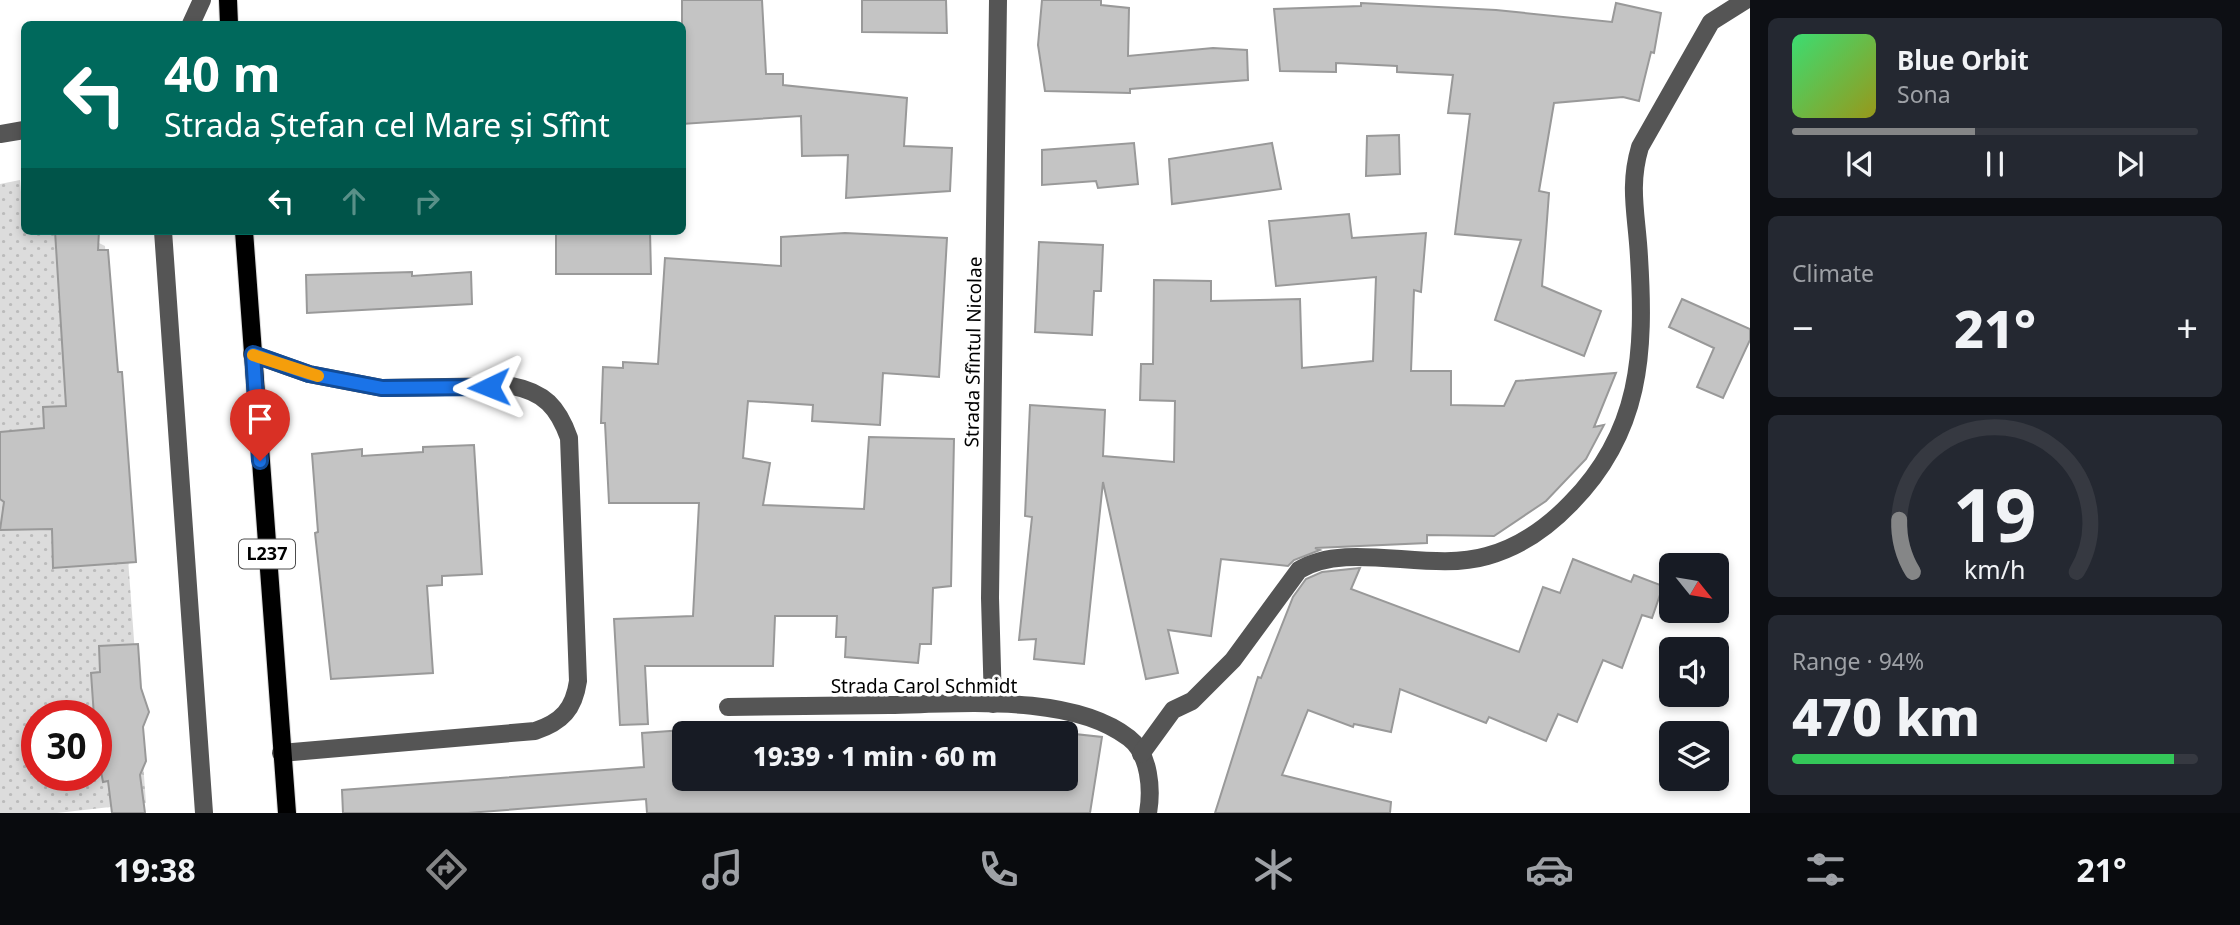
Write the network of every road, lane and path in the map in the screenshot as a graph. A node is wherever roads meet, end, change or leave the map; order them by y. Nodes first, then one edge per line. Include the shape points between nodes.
1 (202, 0) edge
2 (228, 0) edge
3 (998, 0) edge
4 (1746, 0) edge
5 (192, 21) edge
6 (229, 21) edge
7 (21, 130) edge
8 (0, 134) edge
9 (163, 235) edge
10 (244, 235) edge
11 (253, 354) junction
12 (993, 704) junction
13 (728, 707) dead end
14 (281, 753) junction
15 (1141, 754) junction
16 (204, 813) edge
17 (287, 813) edge
18 (1148, 813) edge

1 - 5 street
2 - 6 main road
3 - 12 street, Strada Sfîntul Nicolae via 990,598
4 - 15 street via 1711,22 1640,147 1632,193 1639,258 1639,356 1634,391 1620,433 1596,478 1531,538 1488,556 1462,561 1339,557 1314,561 1290,580 1212,684 1173,710
7 - 8 street
9 - 16 street
10 - 11 main road, L237
11 - 14 main road, L237
11 - 14 street via 309,374 382,388 512,386 532,390 561,416 569,438 578,681 576,698 566,714 536,731
12 - 13 street, Strada Carol Schmidt
12 - 15 street, Strada Carol Schmidt via 1070,712 1114,729
14 - 17 main road, L237
15 - 18 street via 1148,775

